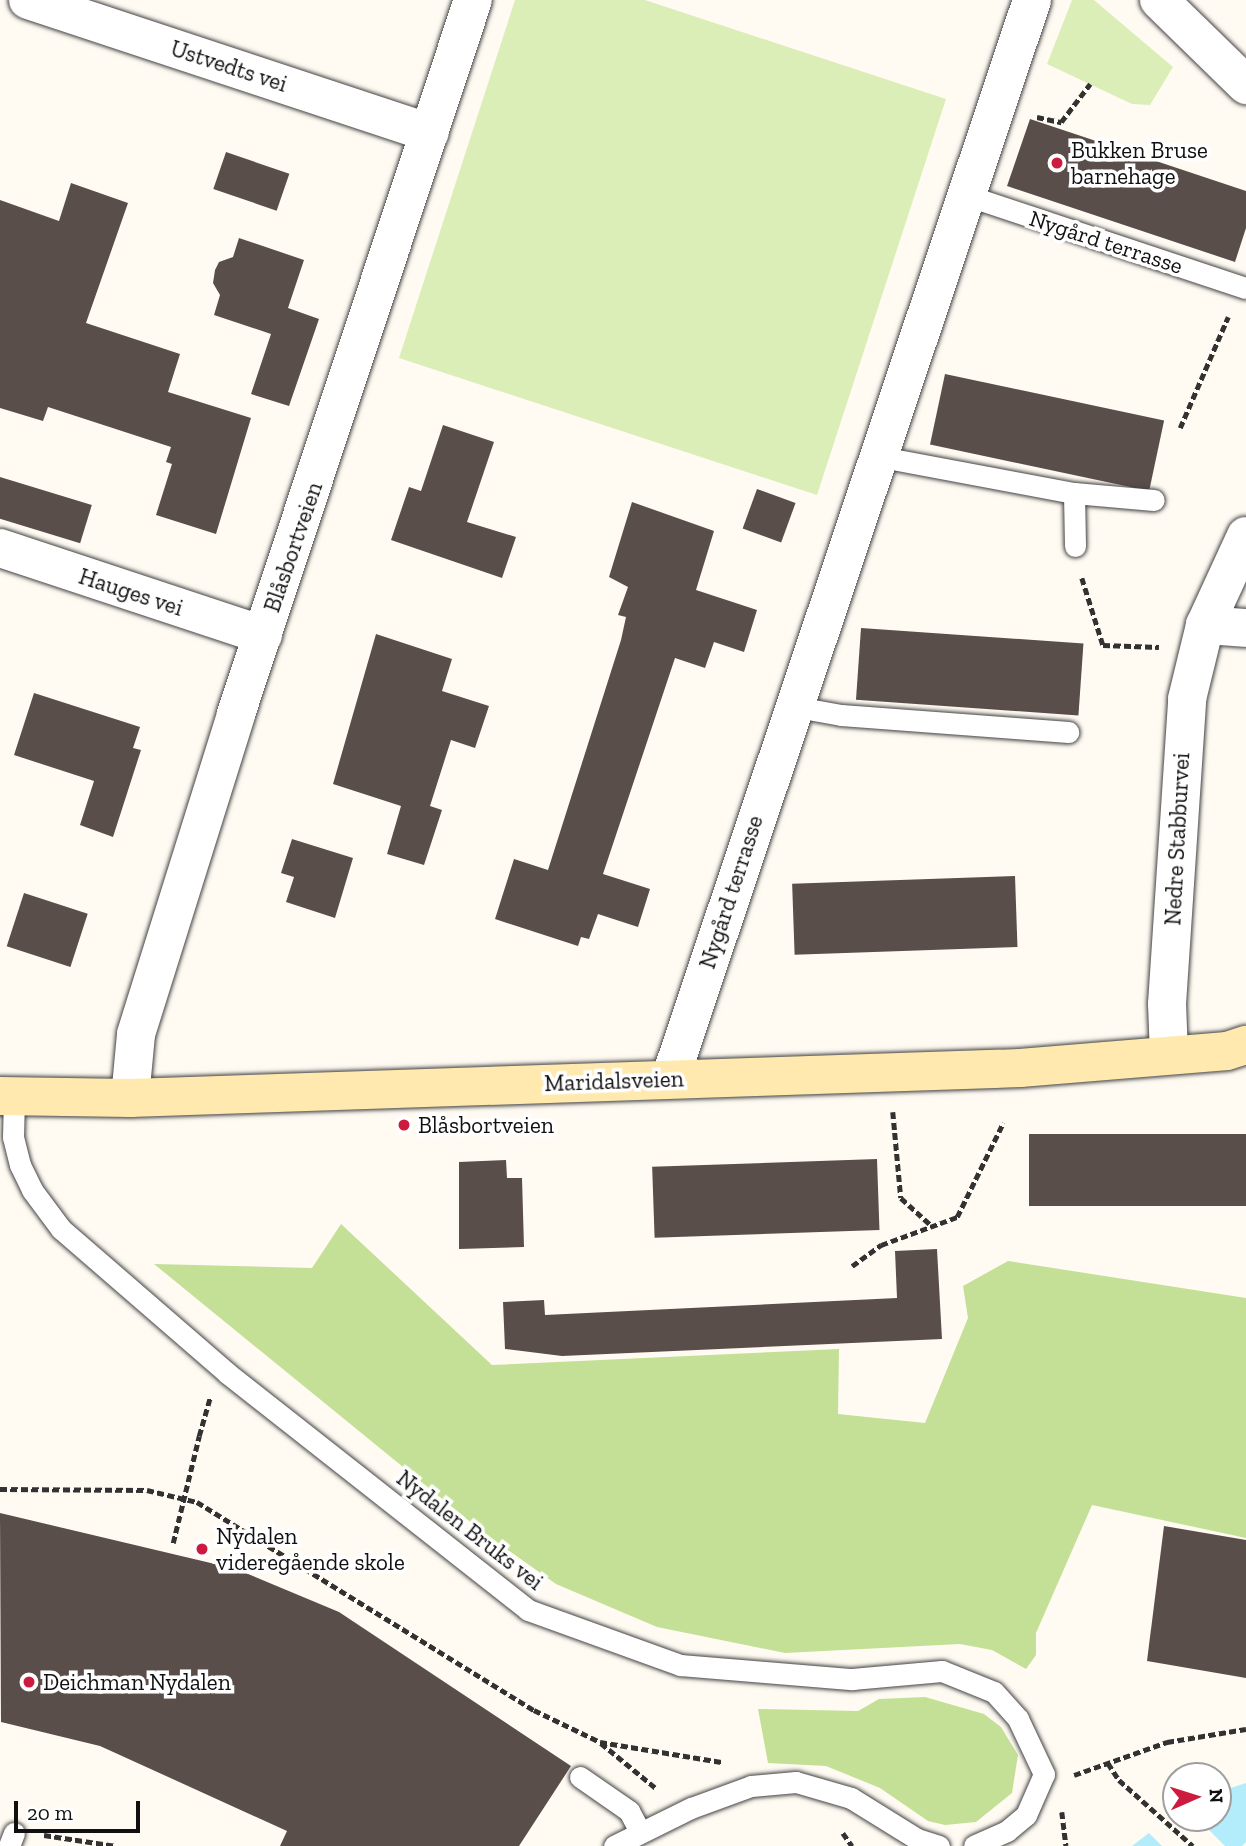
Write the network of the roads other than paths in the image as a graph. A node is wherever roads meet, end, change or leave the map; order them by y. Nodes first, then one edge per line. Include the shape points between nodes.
1 (28, 0) edge
2 (472, 0) edge
3 (1031, 0) edge
4 (1159, 0) edge
5 (1246, 85) edge
6 (430, 133) junction
7 (966, 195) junction
8 (1242, 287) edge
9 (877, 456) junction
10 (1074, 493) junction
11 (1154, 500) dead end
12 (1246, 536) edge
13 (1075, 546) road end
14 (0, 548) edge
15 (1205, 625) junction
16 (1246, 628) edge
17 (262, 635) junction
18 (791, 706) junction
19 (1068, 732) dead end
20 (1240, 1050) edge
21 (1169, 1055) junction
22 (670, 1079) junction
23 (7, 1096) edge
24 (130, 1098) junction
25 (580, 1777) dead end
26 (640, 1832) junction
27 (614, 1846) edge
28 (939, 1846) edge
29 (974, 1846) edge

1 - 6 street, Ustvedts vei
2 - 6 street, Blåsbortveien
3 - 7 street, Nygård terrasse
4 - 5 street
6 - 17 street, Blåsbortveien
7 - 8 lane, Nygård terrasse
7 - 9 street, Nygård terrasse
9 - 10 lane
9 - 18 street, Nygård terrasse
10 - 11 lane
10 - 13 lane
12 - 15 street, Nedre Stabburvei
14 - 17 street, Hauges vei
15 - 16 street
15 - 21 street, Nedre Stabburvei via 1187,699 1181,757 1167,1004
17 - 24 street, Blåsbortveien via 136,1034
18 - 19 lane via 841,715
18 - 22 street, Nygård terrasse
20 - 21 main road, Maridalsveien
21 - 22 main road, Maridalsveien via 1020,1068
22 - 24 main road, Maridalsveien
23 - 24 main road, Maridalsveien
23 - 29 lane, Nydalen Bruks vei via 20,1165 61,1229 227,1373 528,1610 681,1665 852,1679 942,1671 994,1692 1018,1719 1045,1774 1026,1815 1007,1831
25 - 26 lane via 629,1811
26 - 27 lane
26 - 28 lane via 751,1786 796,1782 851,1798 917,1839

